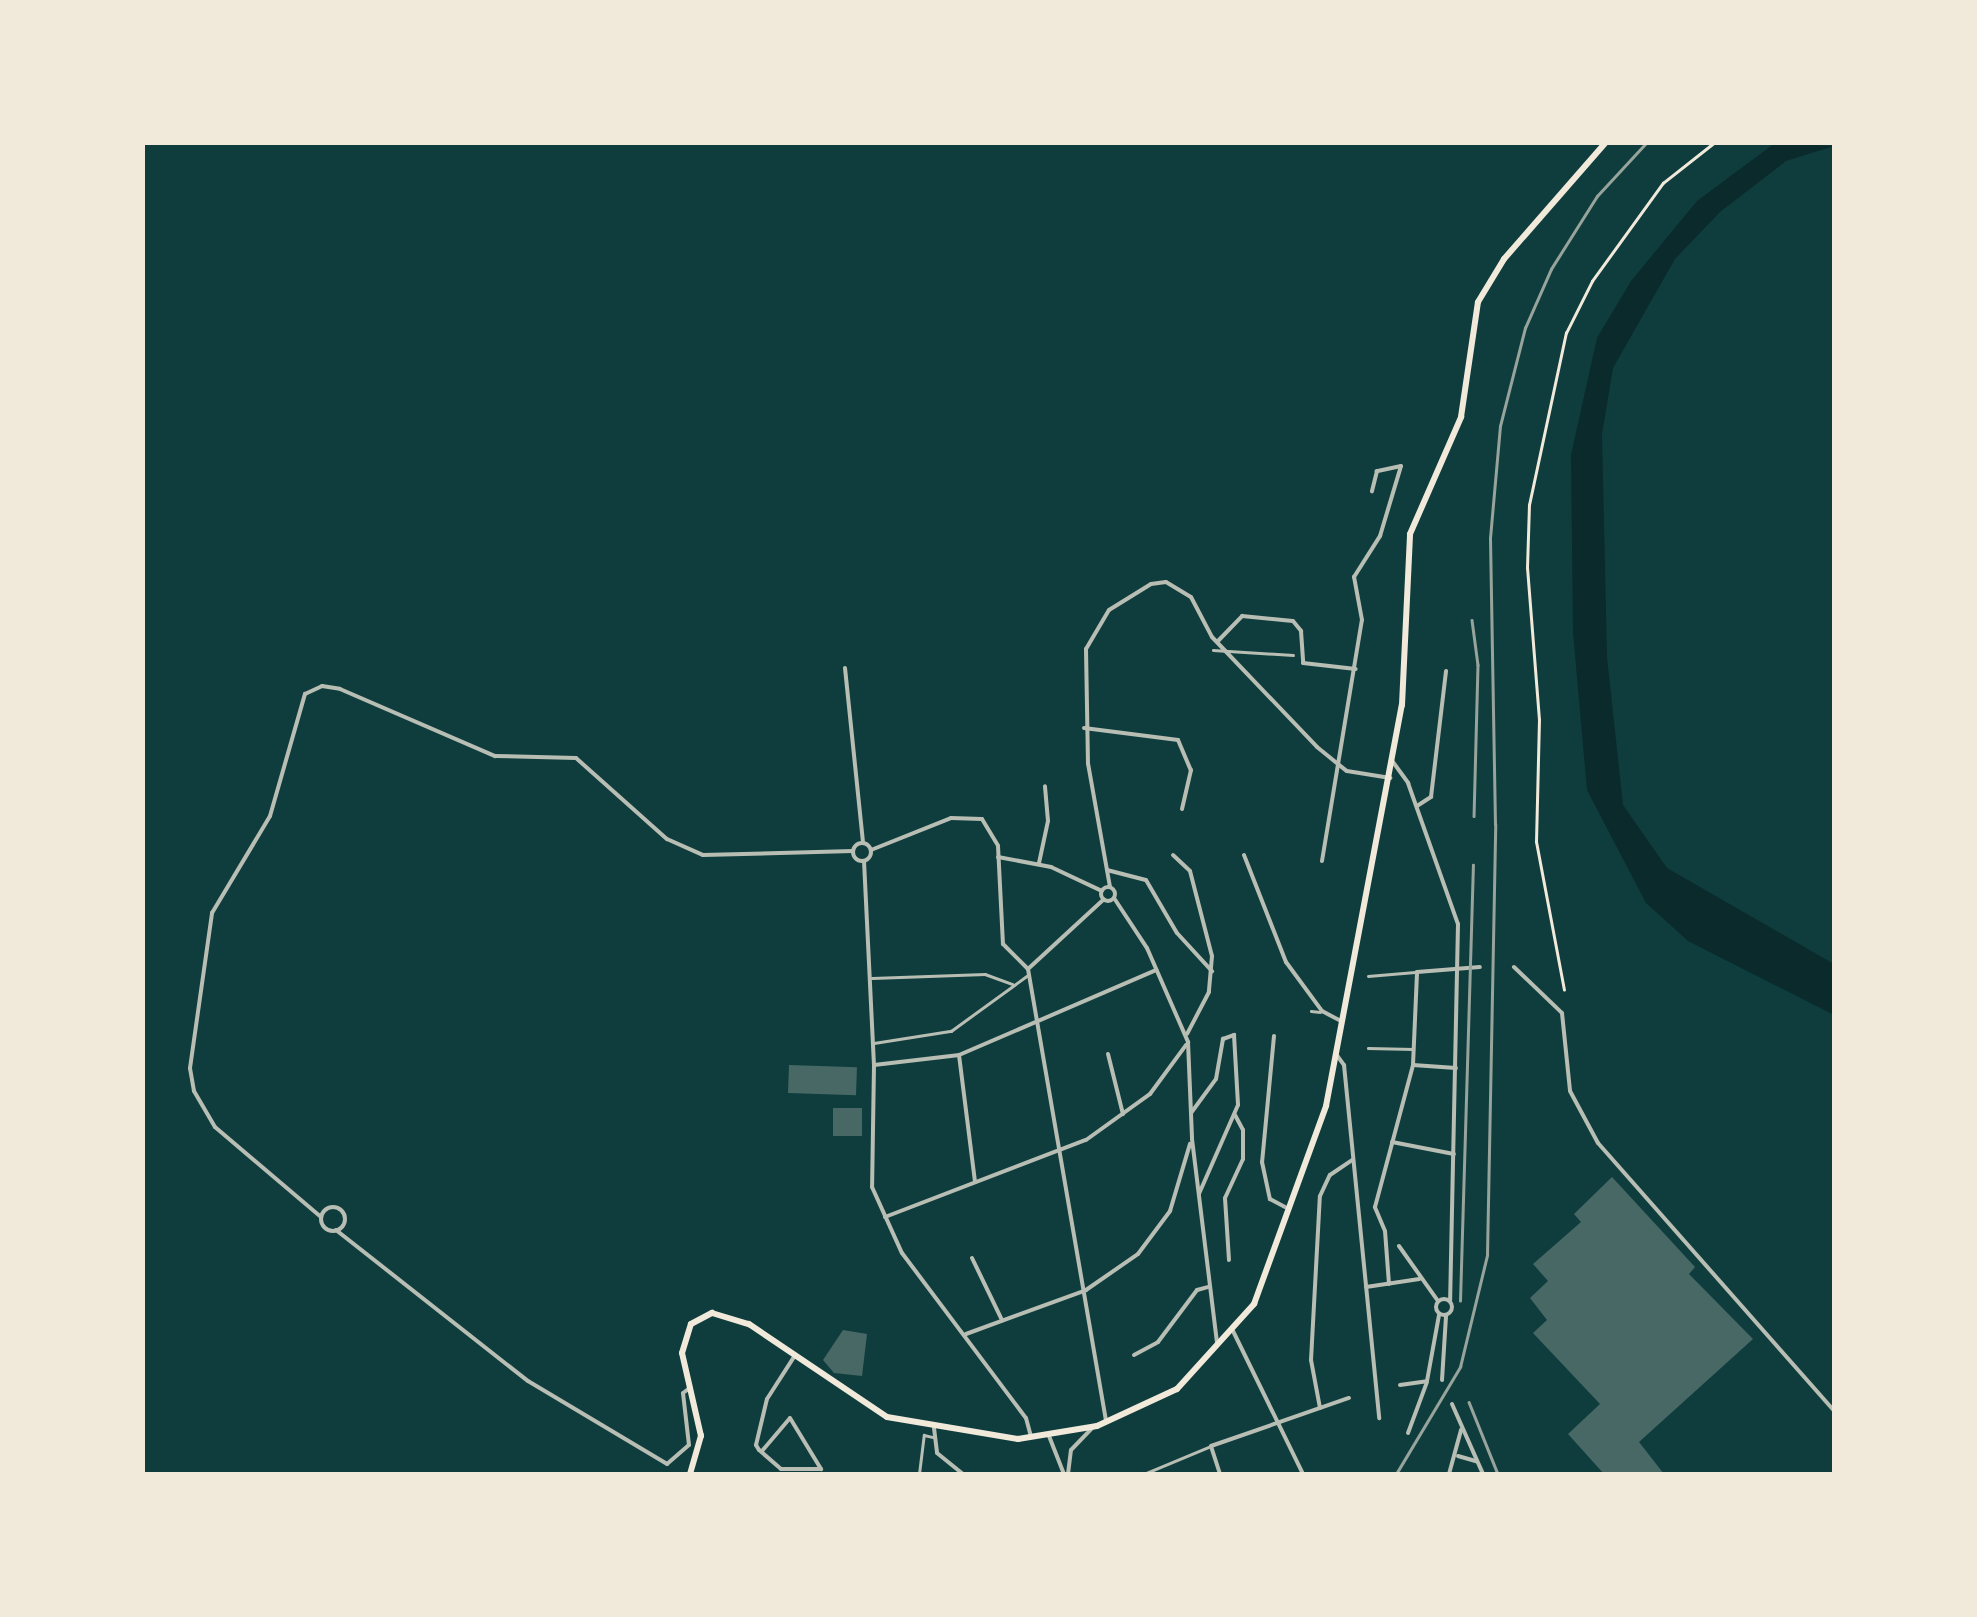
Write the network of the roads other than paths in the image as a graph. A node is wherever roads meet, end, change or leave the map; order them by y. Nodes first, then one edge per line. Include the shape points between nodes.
1 (1606, 142) edge
2 (1372, 491) dead end
3 (1217, 642) junction
4 (1213, 650) dead end
5 (1226, 653) junction
6 (1293, 655) dead end
7 (845, 668) dead end
8 (1356, 669) junction
9 (1446, 672) dead end
10 (1084, 728) junction
11 (1393, 762) junction
12 (1340, 765) junction
13 (1390, 778) junction
14 (1045, 786) dead end
15 (1416, 806) junction
16 (1182, 809) dead end
17 (864, 843) junction
18 (871, 850) junction
19 (852, 851) junction
20 (1173, 855) dead end
21 (1244, 855) dead end
22 (998, 857) junction
23 (864, 861) junction
24 (1322, 861) dead end
25 (1039, 863) junction
26 (1106, 870) junction
27 (1110, 887) junction
28 (1102, 891) junction
29 (1114, 898) junction
30 (1104, 899) junction
31 (1480, 967) dead end
32 (1514, 967) dead end
33 (1462, 968) junction
34 (1157, 969) junction
35 (1212, 971) junction
36 (1029, 972) junction
37 (1417, 972) junction
38 (1368, 976) dead end
39 (871, 978) junction
40 (1013, 985) junction
41 (1311, 1011) dead end
42 (1322, 1011) junction
43 (1341, 1021) junction
44 (1036, 1022) junction
45 (1186, 1036) junction
46 (1274, 1036) dead end
47 (1188, 1042) junction
48 (874, 1044) junction
49 (1368, 1048) dead end
50 (1414, 1049) junction
51 (1108, 1054) dead end
52 (1336, 1054) junction
53 (959, 1055) junction
54 (874, 1065) junction
55 (1413, 1065) junction
56 (1456, 1068) junction
57 (1190, 1113) junction
58 (1123, 1114) junction
59 (1235, 1115) junction
60 (1192, 1139) junction
61 (1392, 1142) junction
62 (1063, 1150) junction
63 (1454, 1154) junction
64 (1352, 1160) junction
65 (975, 1182) junction
66 (1199, 1194) junction
67 (1285, 1207) junction
68 (321, 1217) junction
69 (884, 1217) junction
70 (336, 1230) junction
71 (1399, 1246) dead end
72 (972, 1258) dead end
73 (1229, 1260) dead end
74 (1419, 1280) junction
75 (1389, 1284) junction
76 (1366, 1287) junction
77 (1208, 1288) junction
78 (1086, 1290) junction
79 (1438, 1301) junction
80 (1450, 1302) junction
81 (1442, 1315) junction
82 (1002, 1320) junction
83 (1232, 1332) junction
84 (966, 1334) junction
85 (1218, 1348) junction
86 (1134, 1355) dead end
87 (794, 1357) junction
88 (1442, 1380) dead end
89 (1427, 1382) junction
90 (1400, 1385) dead end
91 (690, 1388) junction
92 (1350, 1398) dead end
93 (1452, 1404) dead end
94 (1320, 1408) junction
95 (1834, 1412) edge
96 (1379, 1418) dead end
97 (1279, 1420) junction
98 (1106, 1422) junction
99 (1460, 1425) junction
100 (1097, 1426) junction
101 (1067, 1432) junction
102 (934, 1433) junction
103 (1408, 1433) dead end
104 (1049, 1436) junction
105 (1031, 1438) junction
106 (1076, 1443) junction
107 (1211, 1446) junction
108 (762, 1451) junction
109 (1456, 1456) junction
110 (1476, 1461) junction
111 (690, 1474) edge
112 (918, 1474) edge
113 (963, 1474) edge
114 (1066, 1474) edge
115 (1144, 1474) edge
116 (1220, 1474) edge
117 (1303, 1474) edge
118 (1449, 1474) edge
119 (1483, 1474) edge

1 - 11 main road via 1504,259 1478,302 1461,417 1410,534 1409,652
2 - 8 street via 1377,471 1401,466 1380,536 1354,577 1362,620
3 - 5 street
3 - 8 street via 1242,616 1293,621 1303,663
3 - 10 street via 1191,597 1172,585 1130,593 1088,638
4 - 5 street
5 - 6 street via 1232,648
5 - 12 street
7 - 17 street
8 - 12 street
9 - 15 street via 1431,797
10 - 16 street via 1178,740 1191,770
10 - 26 street
11 - 13 main road
11 - 15 street
12 - 13 street
12 - 24 street
13 - 43 main road
14 - 25 street via 1048,821
15 - 33 street via 1454,905
17 - 18 street
17 - 19 street
18 - 22 street via 966,815 982,819
18 - 23 street
19 - 23 street
19 - 68 street via 703,855 668,839 576,758 496,756 340,689 322,686 306,694 270,816 212,914 190,1068 214,1127
20 - 35 street via 1190,871 1198,894
21 - 42 street via 1275,941
22 - 25 street
22 - 36 street via 1000,933
23 - 39 street
25 - 28 street
26 - 27 street
26 - 35 street via 1146,880 1177,933
27 - 28 street
27 - 29 street
28 - 30 street
29 - 30 street
29 - 34 street
30 - 36 street
31 - 33 street
32 - 95 street via 1562,1012 1570,1091 1598,1143
33 - 37 street
33 - 56 street
34 - 44 street
34 - 45 street
35 - 45 street
36 - 40 street
36 - 44 street
37 - 38 street
37 - 50 street
39 - 40 street via 985,974
39 - 48 street
40 - 48 street via 952,1031
41 - 42 street
42 - 43 street
43 - 52 main road
44 - 53 street
44 - 62 street
45 - 47 street
46 - 67 street via 1262,1162 1270,1199
47 - 57 street
47 - 58 street via 1150,1094
48 - 54 street
49 - 50 street
50 - 55 street
51 - 58 street
52 - 64 street via 1344,1065
52 - 67 main road via 1317,1137
53 - 54 street
53 - 65 street
54 - 69 street via 869,1154
55 - 56 street
55 - 61 street
56 - 63 street
57 - 59 street via 1212,1089 1223,1040 1231,1034 1237,1038
57 - 60 street
58 - 62 street
59 - 66 street
59 - 73 street via 1244,1160 1224,1205
60 - 66 street
60 - 78 street via 1161,1225 1138,1254
61 - 63 street
61 - 75 street via 1375,1208
62 - 65 street
62 - 78 street
63 - 80 street
64 - 76 street
64 - 94 street via 1330,1175 1320,1196 1310,1360
65 - 69 street
66 - 77 street
67 - 83 main road via 1270,1274
68 - 70 street via 325,1228
68 - 70 street via 328,1208 342,1212 344,1223
69 - 84 street via 902,1253
70 - 91 street via 528,1381 668,1464 689,1444 683,1393
71 - 74 street
72 - 82 street
74 - 75 street
74 - 79 street
75 - 76 street
76 - 96 street
77 - 85 street
77 - 86 street via 1197,1290 1158,1342
78 - 82 street
78 - 98 street
79 - 80 street
79 - 81 street
80 - 81 street
81 - 88 street
81 - 89 street
82 - 84 street
83 - 85 main road
83 - 97 street
84 - 105 street via 1026,1418
85 - 98 main road via 1177,1389
87 - 91 main road via 736,1318 701,1317 684,1345
87 - 102 main road via 876,1412
87 - 108 street via 761,1417 755,1441
89 - 90 street
89 - 103 street via 1428,1395
91 - 111 main road via 701,1436
92 - 94 street
93 - 99 street
94 - 97 street
97 - 107 street
97 - 117 street
98 - 100 main road
99 - 109 street
99 - 110 street
100 - 101 main road
100 - 106 street
101 - 104 main road
101 - 106 street
102 - 105 main road
102 - 112 street via 924,1436
102 - 113 street via 936,1453
104 - 105 main road
104 - 114 street
106 - 114 street
107 - 115 street
107 - 116 street
108 - 108 street via 789,1471 820,1469 790,1418
109 - 110 street
109 - 118 street
110 - 119 street

